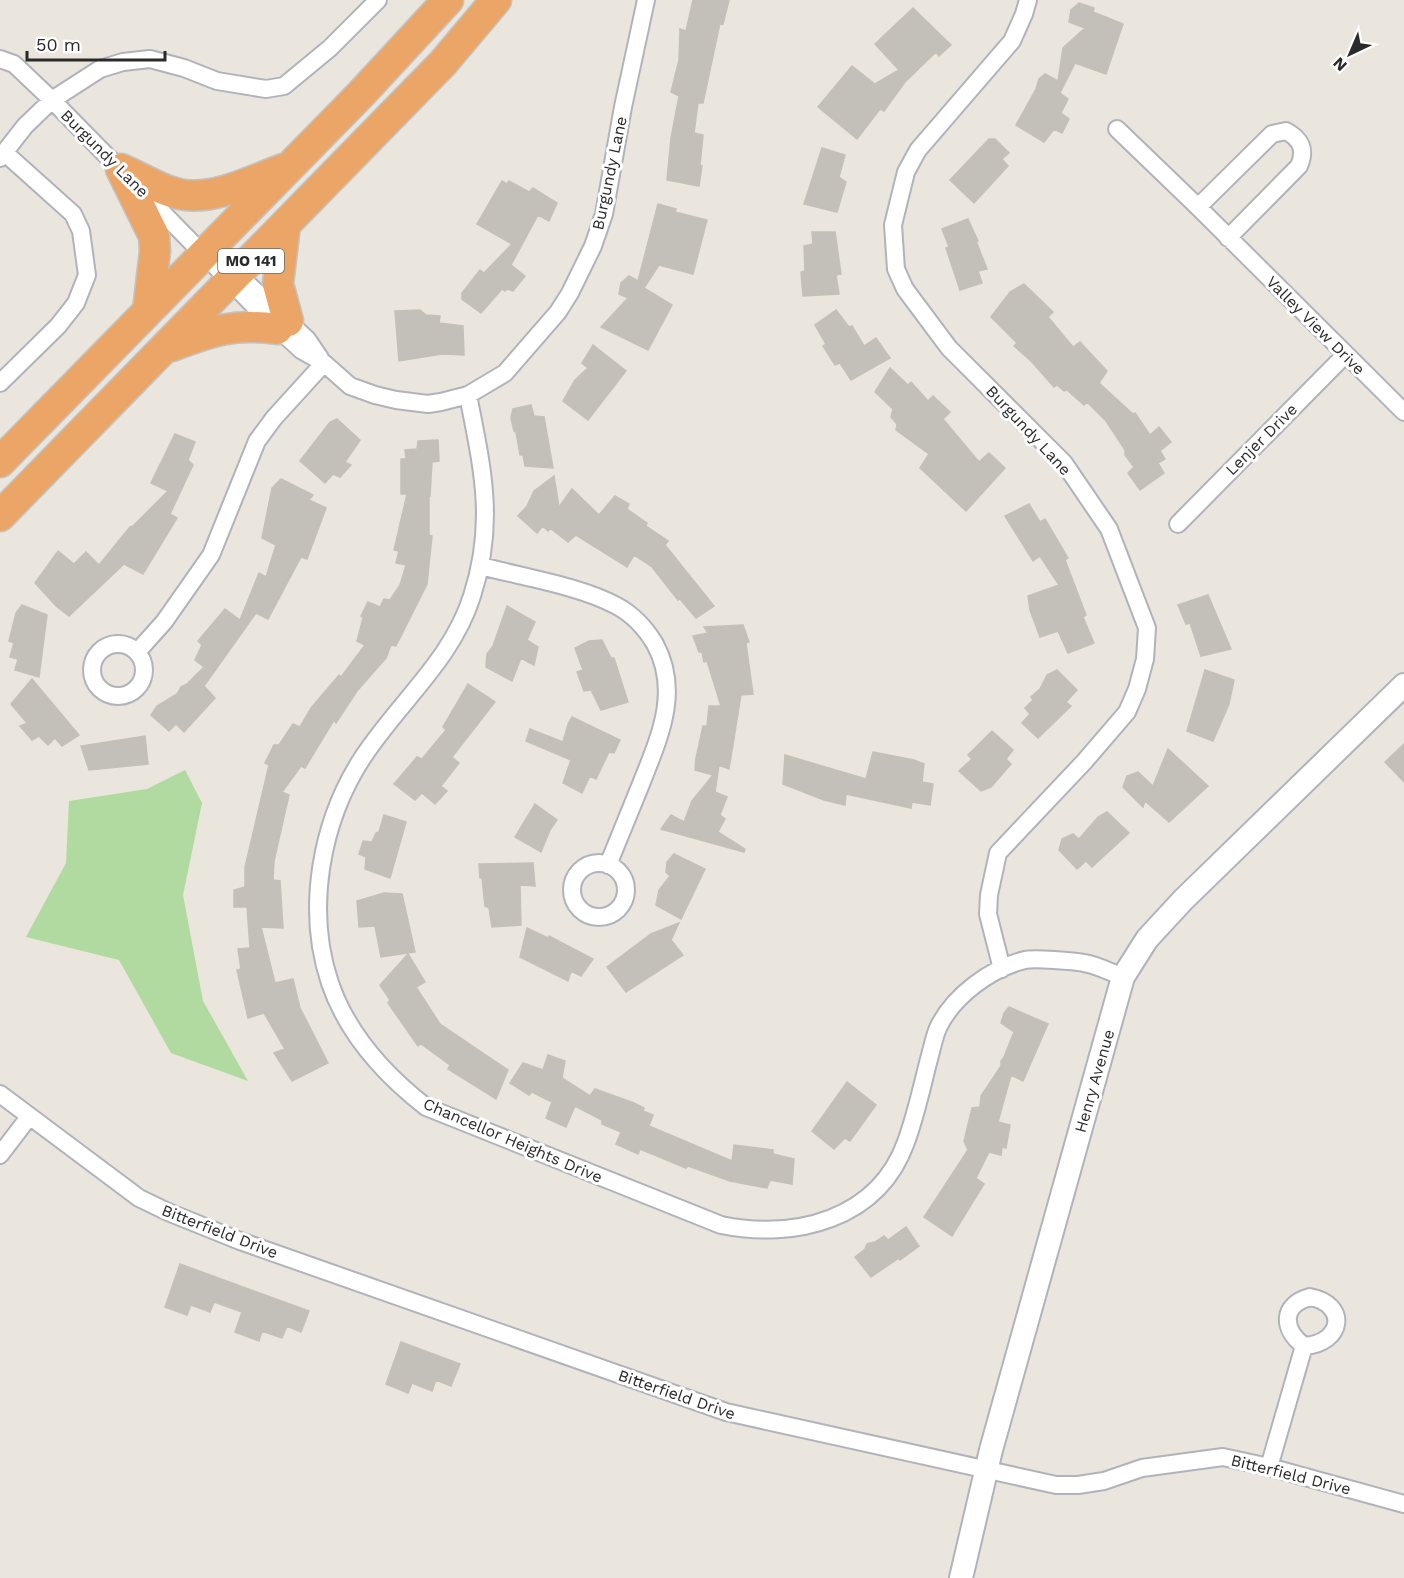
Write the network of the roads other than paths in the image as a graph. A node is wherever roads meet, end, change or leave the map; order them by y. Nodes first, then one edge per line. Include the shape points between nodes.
1 (378, 0) edge
2 (448, 0) edge
3 (496, 0) edge
4 (646, 0) edge
5 (1028, 0) edge
6 (0, 59) edge
7 (52, 100) junction
8 (1117, 129) dead end
9 (2, 155) edge
10 (291, 166) junction
11 (121, 169) junction
12 (1198, 207) junction
13 (285, 225) junction
14 (1228, 238) junction
15 (205, 254) junction
16 (234, 278) junction
17 (148, 311) junction
18 (282, 325) junction
19 (164, 349) junction
20 (1345, 355) junction
21 (324, 363) junction
22 (0, 382) edge
23 (468, 395) junction
24 (1404, 412) edge
25 (0, 462) edge
26 (0, 516) edge
27 (1178, 524) dead end
28 (481, 566) junction
29 (137, 652) dead end
30 (1404, 685) edge
31 (608, 865) dead end
32 (1002, 969) junction
33 (1123, 977) junction
34 (0, 1094) edge
35 (29, 1117) junction
36 (0, 1155) edge
37 (1304, 1346) dead end
38 (1269, 1467) junction
39 (986, 1469) junction
40 (1404, 1504) edge
41 (961, 1578) edge

1 - 7 street via 330,48 284,86 266,89 218,81 150,58 100,69
2 - 10 highway, MO 141
3 - 13 highway, MO 141 via 443,63
4 - 23 street, Burgundy Lane via 604,214 593,246 558,312 505,373
5 - 32 street, Burgundy Lane via 1012,41 926,141 906,172 893,225 896,269 904,289 949,348 1064,463 1109,529 1147,628 1145,659 1127,712 998,853 988,915
6 - 7 street, Burgundy Lane via 14,64
7 - 9 street
7 - 11 street, Burgundy Lane
8 - 12 street, Valley View Drive
9 - 22 street via 73,214 81,231 87,275 76,303 58,326
10 - 11 highway via 205,195 163,189
10 - 15 highway, MO 141
11 - 15 street, Burgundy Lane
11 - 17 highway via 154,237
12 - 14 street, Valley View Drive
12 - 14 street via 1272,134 1286,131 1298,140 1302,148 1299,166
13 - 16 highway, MO 141
13 - 18 highway via 278,284
14 - 20 street, Valley View Drive
15 - 16 street, Burgundy Lane
15 - 17 highway, MO 141
16 - 18 street, Burgundy Lane
16 - 19 highway, MO 141
17 - 25 highway, MO 141
18 - 19 highway via 228,328
18 - 21 street, Burgundy Lane via 301,350
19 - 26 highway, MO 141
20 - 24 street, Valley View Drive
20 - 27 street, Lenjer Drive
21 - 23 street, Burgundy Lane via 351,386 396,400 428,404
21 - 29 street via 257,441 212,555 164,622
23 - 28 street, Chancellor Heights Drive via 485,490
28 - 31 street via 581,592 619,607 649,634 660,654 668,688 662,731
28 - 32 street, Chancellor Heights Drive via 472,598 440,661 385,727 345,789 323,854 318,922 330,984 360,1039 390,1077 426,1107 721,1225 771,1231 827,1221 852,1210 878,1189 896,1165 906,1143 938,1029 969,990
30 - 33 street, Henry Avenue via 1183,900 1148,939
32 - 33 street, Chancellor Heights Drive via 1026,959 1084,963
33 - 39 street, Henry Avenue
34 - 35 street, Bitterfield Drive
35 - 36 street
35 - 39 street, Bitterfield Drive via 139,1198 240,1241 726,1412
37 - 38 street
38 - 39 street, Bitterfield Drive via 1223,1457 1142,1468 1078,1485 1056,1485
38 - 40 street, Bitterfield Drive
39 - 41 street, Henry Avenue

